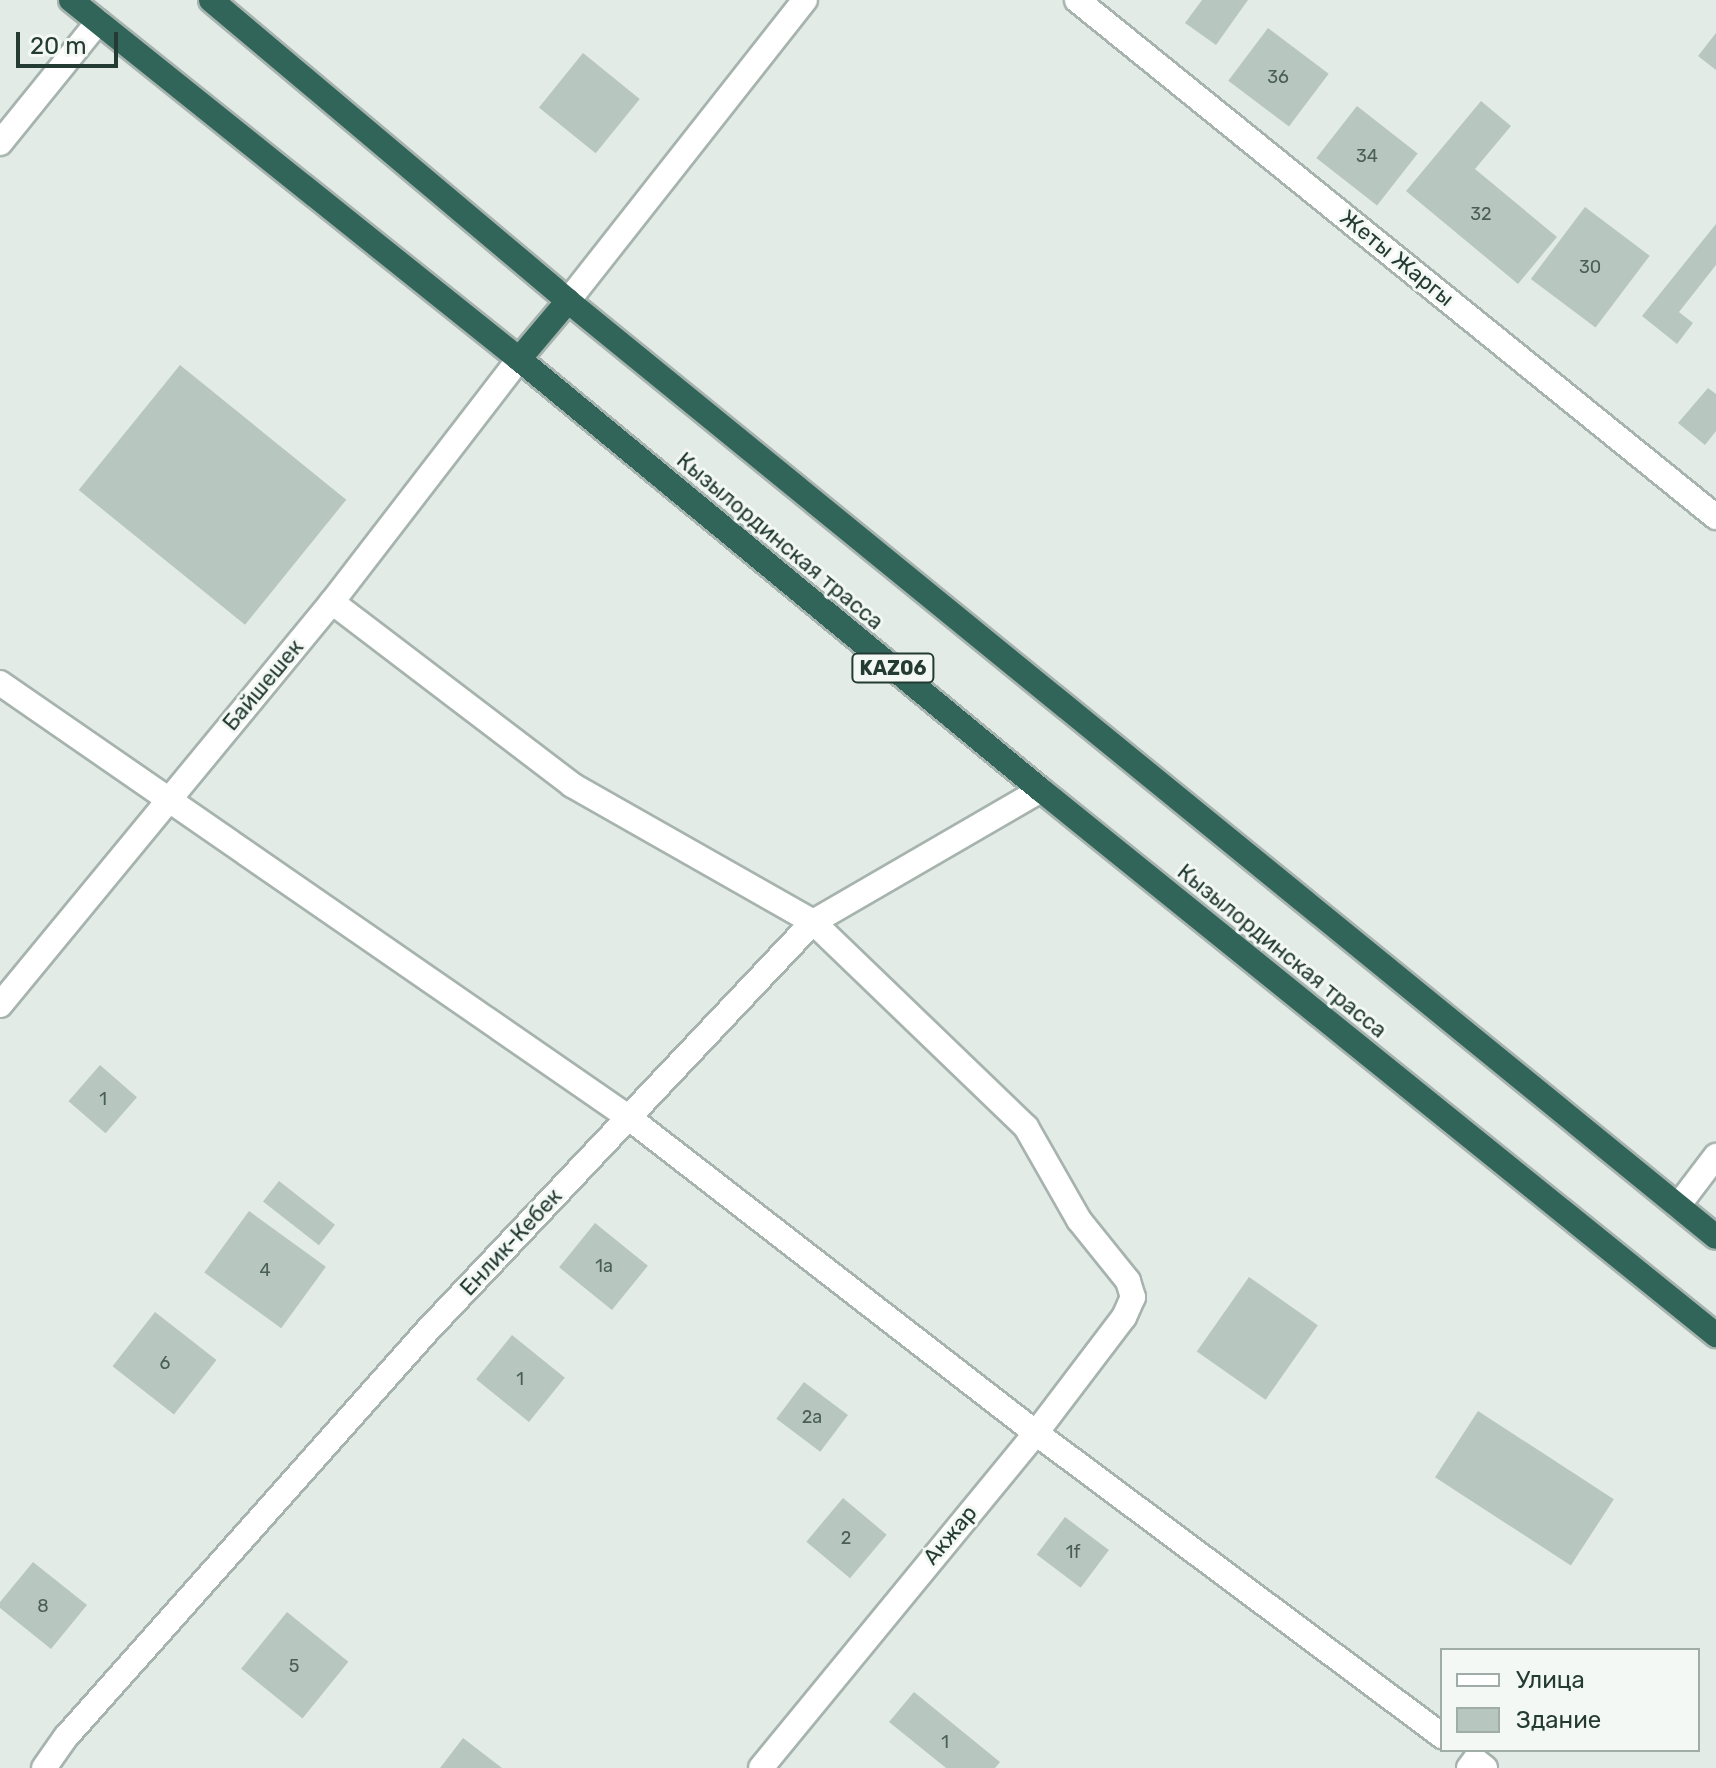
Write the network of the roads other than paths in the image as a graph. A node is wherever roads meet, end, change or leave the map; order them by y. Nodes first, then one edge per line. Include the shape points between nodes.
1 (71, 0) edge
2 (211, 0) edge
3 (805, 0) edge
4 (1077, 0) edge
5 (226, 8) edge
6 (98, 22) junction
7 (0, 143) edge
8 (568, 301) junction
9 (519, 359) junction
10 (1716, 517) edge
11 (332, 602) junction
12 (0, 683) edge
13 (1041, 790) junction
14 (170, 797) junction
15 (813, 922) junction
16 (0, 1005) edge
17 (628, 1117) junction
18 (1716, 1156) edge
19 (1678, 1206) junction
20 (1716, 1237) edge
21 (1716, 1335) edge
22 (1036, 1433) junction
23 (1440, 1735) edge
24 (44, 1768) edge
25 (761, 1768) edge

1 - 6 highway, Кызылординская трасса / KАZ06
2 - 5 highway
3 - 8 street
4 - 10 street, Жеты Жаргы
5 - 8 highway
6 - 7 street
6 - 9 highway, Кызылординская трасса / KАZ06
8 - 9 highway
8 - 19 highway
9 - 11 street, Байшешек
9 - 13 highway, Кызылординская трасса / KАZ06
11 - 14 street, Байшешек
11 - 15 street via 572,785
12 - 14 street
13 - 15 street, Енлик-Кебек
13 - 21 highway, Кызылординская трасса / KАZ06
14 - 16 street, Байшешек
14 - 17 street
15 - 17 street, Енлик-Кебек
15 - 22 street, Акжар via 1026,1127 1079,1220 1128,1281 1133,1297 1124,1317
17 - 22 street
17 - 24 street, Енлик-Кебек via 427,1331
18 - 19 street
19 - 20 highway
22 - 23 street
22 - 25 street, Акжар

